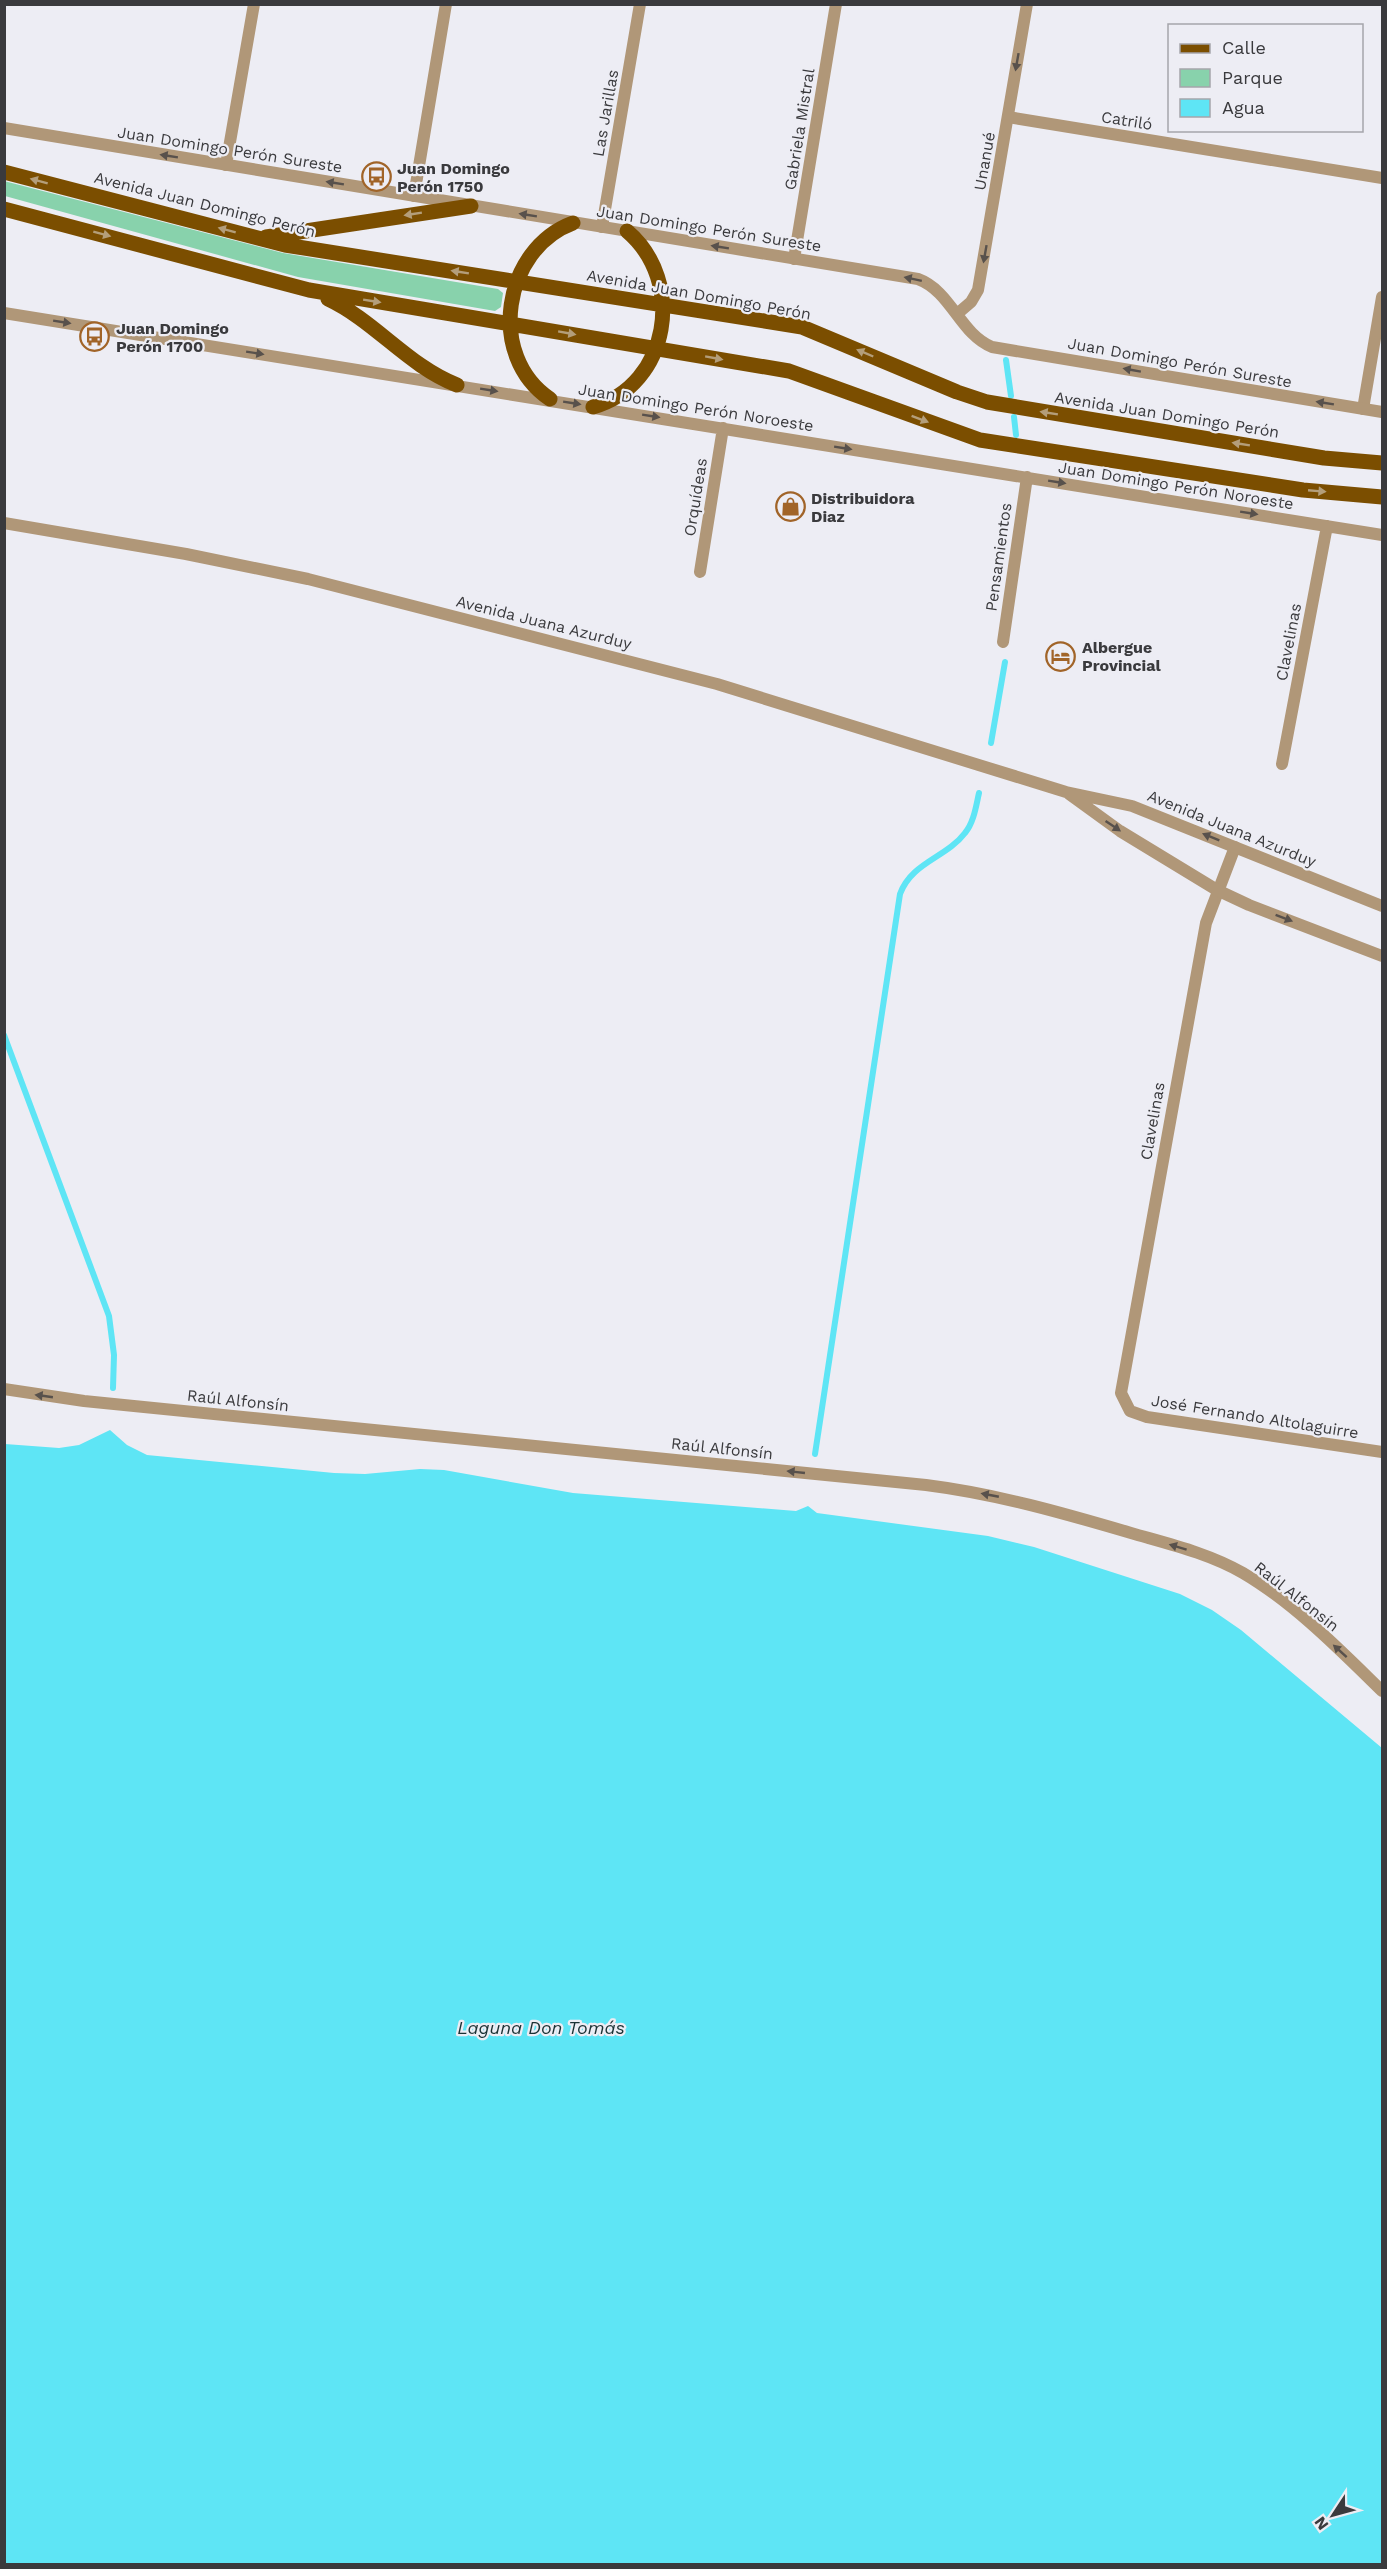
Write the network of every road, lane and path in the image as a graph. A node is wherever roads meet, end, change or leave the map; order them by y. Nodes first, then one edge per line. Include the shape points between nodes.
1 (254, 4) edge
2 (446, 4) edge
3 (640, 4) edge
4 (836, 4) edge
5 (1027, 4) edge
6 (1008, 117) junction
7 (4, 128) edge
8 (226, 165) junction
9 (4, 172) edge
10 (1383, 178) edge
11 (414, 196) junction
12 (471, 206) junction
13 (4, 209) edge
14 (573, 222) junction
15 (602, 227) junction
16 (627, 231) junction
17 (258, 238) junction
18 (794, 259) junction
19 (518, 281) junction
20 (309, 290) junction
21 (1383, 297) edge
22 (661, 304) junction
23 (4, 313) edge
24 (957, 314) junction
25 (509, 323) junction
26 (656, 348) junction
27 (457, 385) junction
28 (550, 399) junction
29 (593, 407) junction
30 (1363, 409) junction
31 (1383, 412) edge
32 (723, 428) junction
33 (1383, 464) edge
34 (1026, 477) junction
35 (1383, 497) edge
36 (4, 523) edge
37 (1328, 526) junction
38 (1383, 535) edge
39 (700, 572) dead end
40 (1003, 642) dead end
41 (1282, 764) dead end
42 (1066, 792) junction
43 (1235, 847) junction
44 (1217, 890) junction
45 (1383, 906) edge
46 (1383, 956) edge
47 (4, 1389) edge
48 (1126, 1406) joint
49 (1383, 1452) edge
50 (1383, 1691) edge

1 - 8 street
2 - 11 street
3 - 15 street, Las Jarillas
4 - 18 street, Gabriela Mistral
5 -> 6 street, Unanué
6 - 10 street, Catriló
6 -> 24 street, Unanué via 978,290
8 -> 7 street, Juan Domingo Perón Sureste
11 -> 8 street, Juan Domingo Perón Sureste
17 -> 9 main road, Avenida Juan Domingo Perón
11 - 12 street, Juan Domingo Perón Sureste
14 -> 12 street, Juan Domingo Perón Sureste
12 -> 17 main road
13 -> 20 main road
14 - 15 street, Juan Domingo Perón Sureste
14 - 19 main road via 538,245
15 - 16 street, Juan Domingo Perón Sureste
18 -> 16 street, Juan Domingo Perón Sureste
16 - 22 main road via 651,258
19 -> 17 main road, Avenida Juan Domingo Perón
24 -> 18 street, Juan Domingo Perón Sureste via 934,287 918,279
19 - 22 main road, Avenida Juan Domingo Perón
19 - 25 main road
20 -> 25 main road
20 - 27 main road via 351,310 431,372
21 - 30 street
22 - 26 main road
33 -> 22 main road, Avenida Juan Domingo Perón via 987,402 802,327
23 -> 27 street, Juan Domingo Perón Noroeste
30 -> 24 street, Juan Domingo Perón Sureste via 992,347 977,337
25 -> 26 main road
25 - 28 main road via 517,361 529,380
26 - 29 main road via 637,381 613,399
26 -> 35 main road via 789,371 980,440 1303,490
27 -> 28 street, Juan Domingo Perón Noroeste
28 -> 29 street, Juan Domingo Perón Noroeste
29 -> 32 street, Juan Domingo Perón Noroeste
30 - 31 street, Juan Domingo Perón Sureste
32 -> 34 street, Juan Domingo Perón Noroeste
32 - 39 street, Orquídeas
34 -> 37 street, Juan Domingo Perón Noroeste
34 - 40 street, Pensamientos
36 - 42 street, Avenida Juana Azurduy via 320,582 727,687
37 - 38 street, Juan Domingo Perón Noroeste
37 - 41 street, Clavelinas
43 -> 42 street, Avenida Juana Azurduy via 1132,806
42 -> 44 street, Avenida Juana Azurduy via 1120,831
43 - 44 street, Clavelinas
43 - 45 street, Avenida Juana Azurduy
44 -> 46 street, Avenida Juana Azurduy
44 - 48 street, Clavelinas via 1203,934 1122,1380
50 -> 47 street, Raúl Alfonsín via 1291,1608 1231,1567 1192,1551 1005,1498 918,1485 84,1401
48 - 49 street, José Fernando Altolaguirre via 1147,1418

